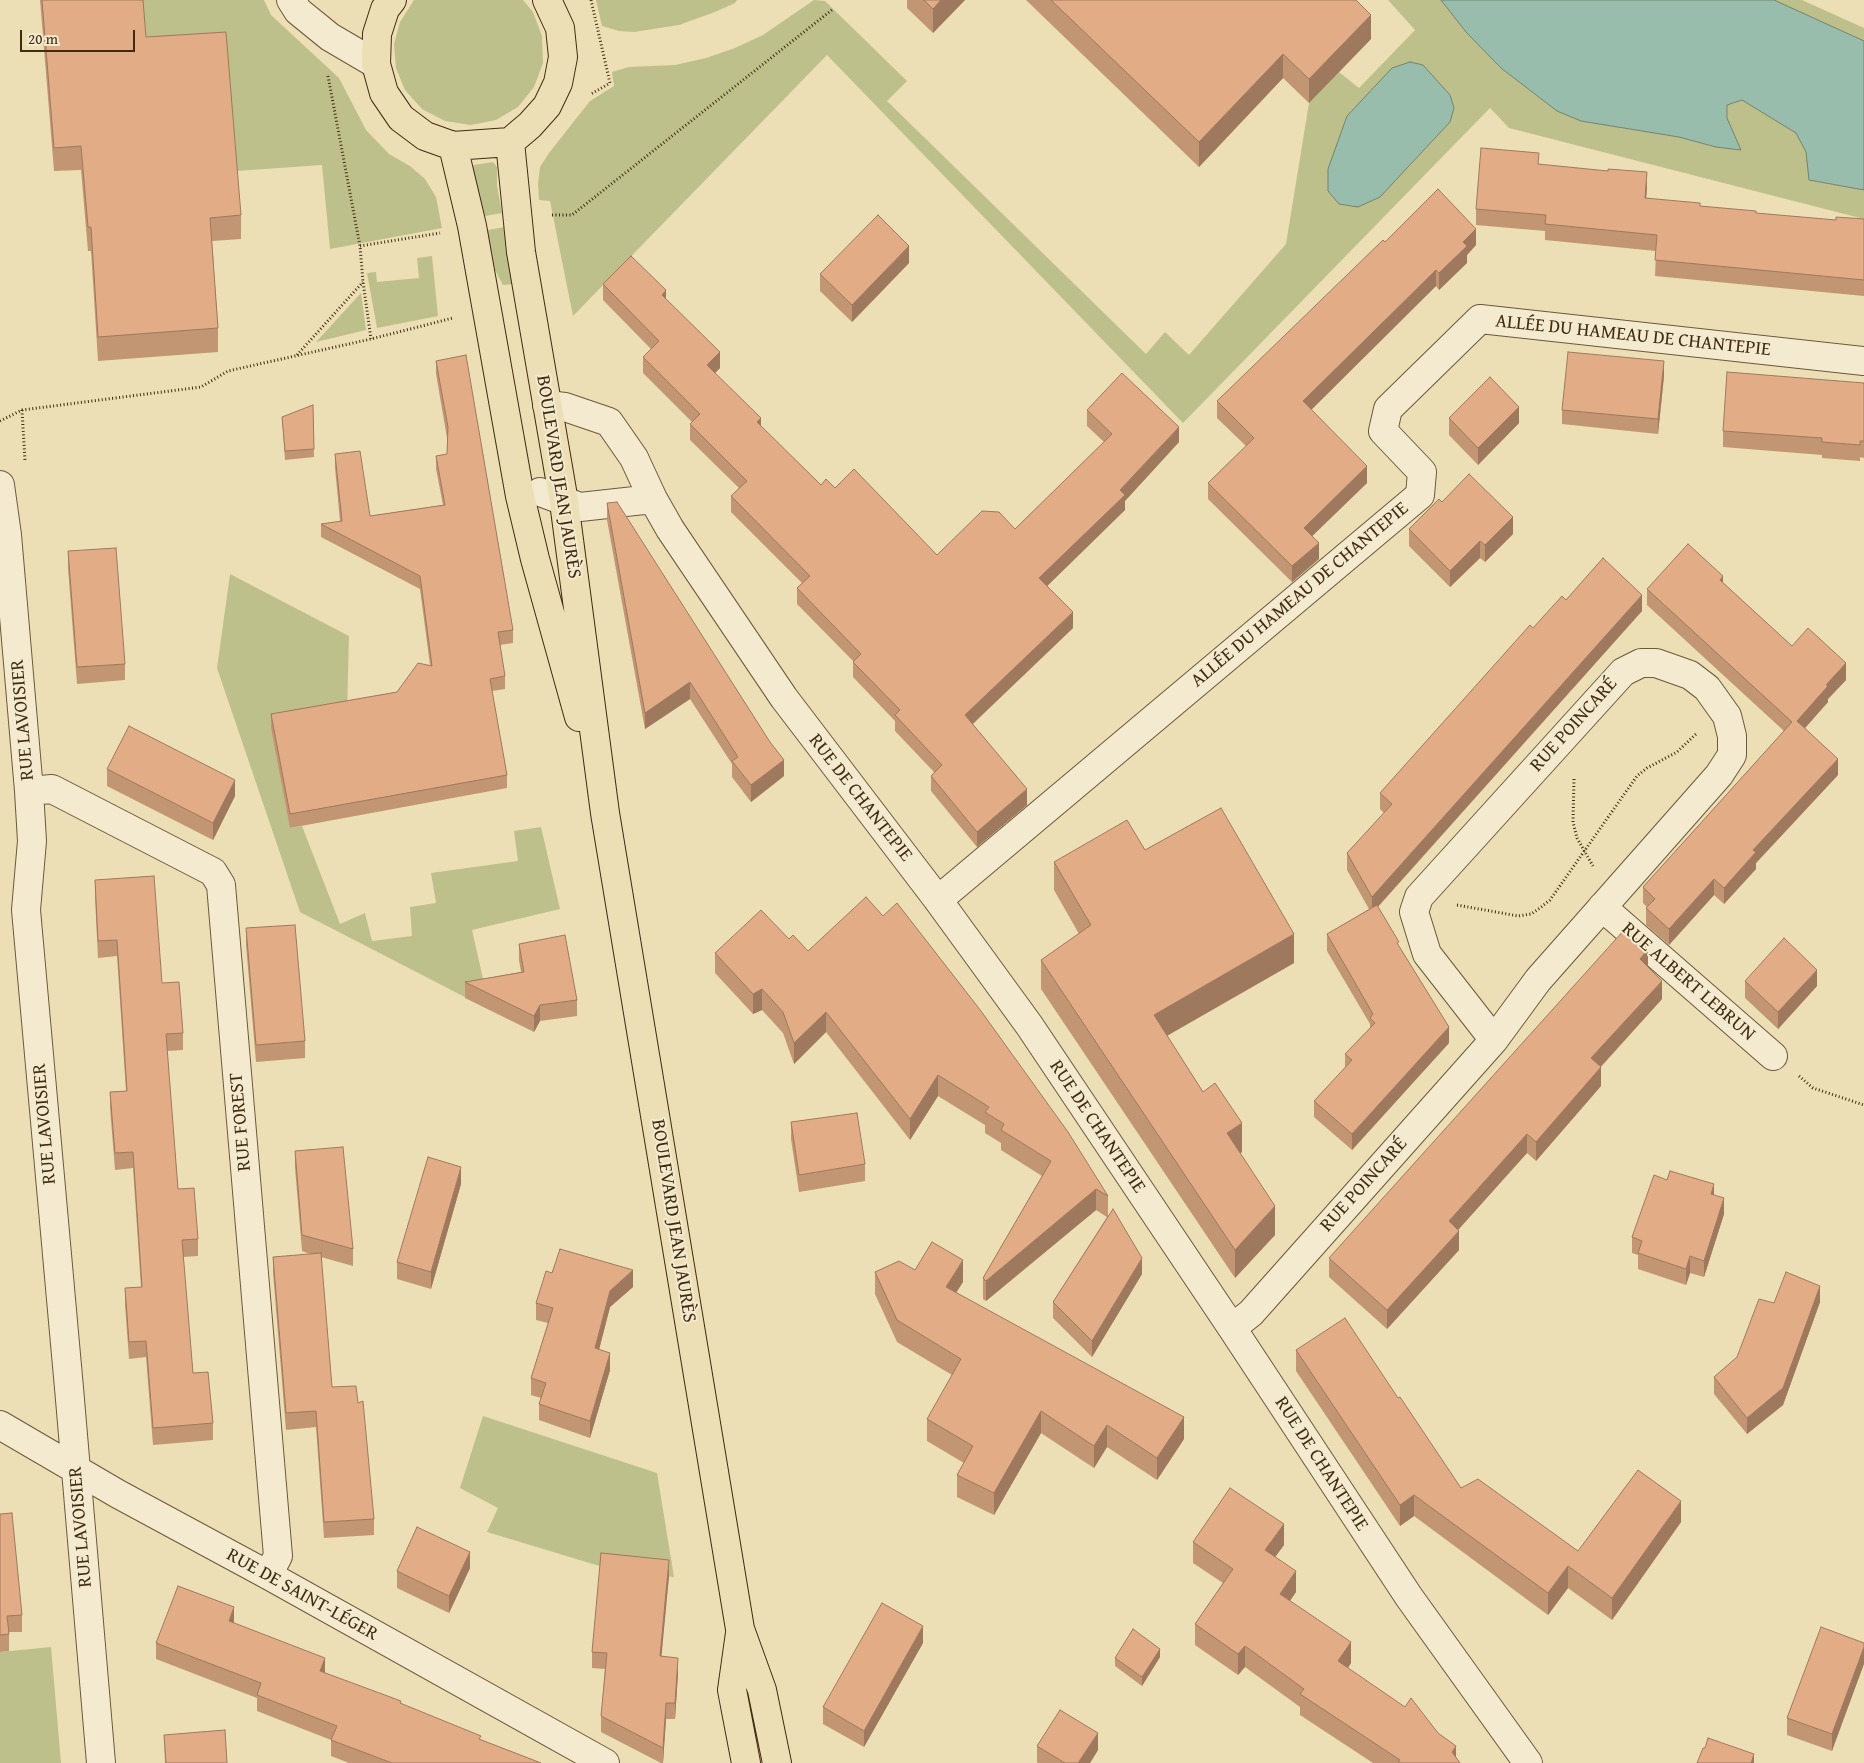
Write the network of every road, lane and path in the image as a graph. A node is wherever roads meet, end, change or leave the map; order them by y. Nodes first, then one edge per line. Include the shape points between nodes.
1 (291, 0) edge
2 (392, 0) edge
3 (547, 0) edge
4 (833, 9) dead end
5 (330, 37) junction
6 (376, 64) junction
7 (510, 142) junction
8 (453, 146) junction
9 (517, 217) junction
10 (363, 282) junction
11 (453, 319) dead end
12 (371, 339) junction
13 (296, 356) junction
14 (1864, 360) edge
15 (547, 405) junction
16 (0, 421) edge
17 (0, 485) edge
18 (541, 493) junction
19 (653, 499) junction
20 (1717, 702) junction
21 (1574, 778) dead end
22 (29, 791) junction
23 (605, 813) junction
24 (1584, 851) junction
25 (1419, 897) junction
26 (938, 900) junction
27 (1602, 907) junction
28 (1494, 1040) junction
29 (1774, 1056) joint
30 (1864, 1104) edge
31 (1232, 1328) junction
32 (0, 1425) edge
33 (75, 1469) junction
34 (268, 1575) junction
35 (740, 1630) junction
36 (101, 1763) edge
37 (604, 1763) edge
38 (746, 1763) edge
39 (777, 1763) edge
40 (1528, 1763) edge

1 - 5 street via 298,11
2 - 6 main road via 385,9 377,34
3 - 7 main road via 560,28 563,57 558,83 547,106
4 - 9 path via 572,215
5 - 6 street
5 - 10 path via 327,74 360,246
6 - 8 main road via 384,93 401,118 425,136
7 - 8 main road
7 - 9 main road, BOULEVARD JEAN JAURÈS
8 - 18 main road, BOULEVARD JEAN JAURÈS
9 - 15 main road, BOULEVARD JEAN JAURÈS
10 - 12 path
10 - 13 path
11 - 12 path
12 - 13 path
13 - 16 path via 228,371 201,387 22,410
14 - 26 street, ALLÉE DU HAMEAU DE CHANTEPIE via 1480,320 1388,409 1383,431 1422,472 1420,495
15 - 18 main road, BOULEVARD JEAN JAURÈS
15 - 19 street, RUE DE CHANTEPIE via 565,406 609,422 634,458
17 - 22 street, RUE LAVOISIER
18 - 19 street via 580,506
18 - 23 main road, BOULEVARD JEAN JAURÈS
18 - 23 main road, BOULEVARD JEAN JAURÈS via 536,559
19 - 26 street, RUE DE CHANTEPIE via 784,698
20 - 24 path via 1694,737 1677,752 1637,776
20 - 25 street, RUE POINCARÉ via 1707,688 1674,668 1656,663 1641,664 1623,672
20 - 27 street, RUE POINCARÉ via 1726,716 1732,736 1732,755 1719,775
21 - 24 path via 1573,822
22 - 33 street, RUE LAVOISIER via 32,841 26,910
22 - 34 street, RUE FOREST via 52,789 213,872 221,884 278,1556
23 - 35 main road, BOULEVARD JEAN JAURÈS
24 - 25 path via 1550,900 1531,914 1518,916
24 - 27 path via 1598,879
25 - 28 street via 1414,912 1427,954
26 - 31 street, RUE DE CHANTEPIE via 1029,1025
27 - 28 street, RUE POINCARÉ via 1538,980
27 - 29 street, RUE ALBERT LEBRUN
28 - 31 street, RUE POINCARÉ via 1251,1313
29 - 30 path via 1813,1088
31 - 40 street, RUE DE CHANTEPIE via 1409,1597
32 - 33 street, RUE DE SAINT-LÉGER
33 - 34 street, RUE DE SAINT-LÉGER
33 - 36 street, RUE LAVOISIER
34 - 37 street, RUE DE SAINT-LÉGER
35 - 38 main road, BOULEVARD JEAN JAURÈS via 732,1690
35 - 39 main road, BOULEVARD JEAN JAURÈS via 762,1690

